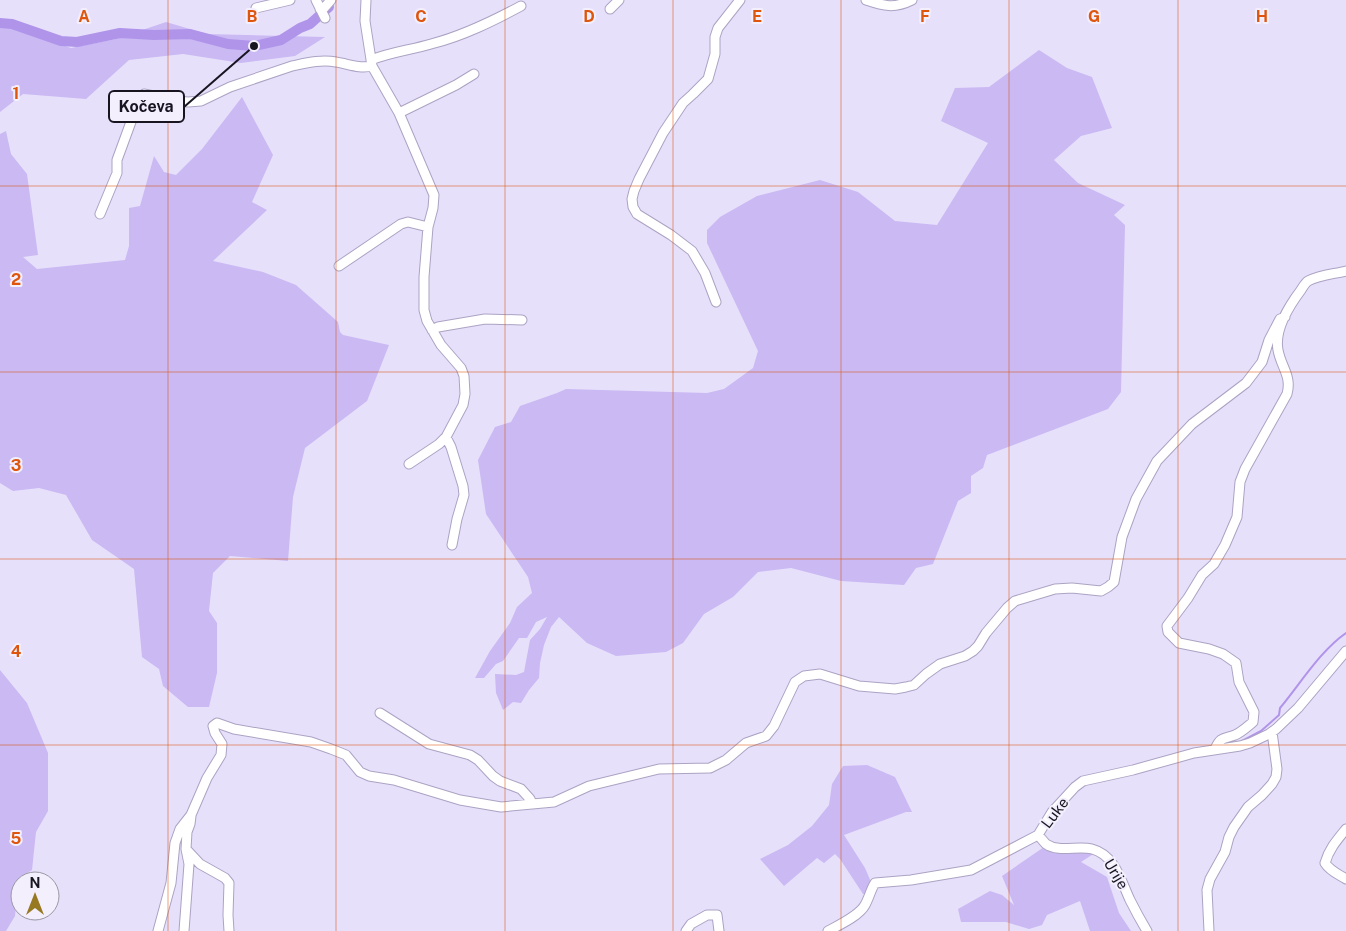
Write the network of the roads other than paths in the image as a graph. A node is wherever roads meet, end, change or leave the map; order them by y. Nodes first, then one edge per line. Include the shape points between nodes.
1 (290, 0) edge
2 (316, 0) edge
3 (331, 0) edge
4 (366, 0) edge
5 (619, 0) edge
6 (740, 0) edge
7 (866, 0) edge
8 (912, 0) edge
9 (521, 6) dead end
10 (256, 8) dead end
11 (610, 9) dead end
12 (372, 63) junction
13 (474, 74) dead end
14 (399, 112) junction
15 (100, 214) dead end
16 (428, 226) junction
17 (339, 266) dead end
18 (1346, 271) edge
19 (716, 302) dead end
20 (1285, 317) junction
21 (522, 320) dead end
22 (432, 330) junction
23 (446, 437) junction
24 (409, 464) dead end
25 (452, 545) dead end
26 (1346, 651) edge
27 (380, 713) dead end
28 (1272, 732) junction
29 (1216, 749) junction
30 (532, 804) junction
31 (191, 815) junction
32 (1346, 829) edge
33 (1038, 836) junction
34 (186, 849) junction
35 (1345, 883) edge
36 (158, 931) edge
37 (184, 931) edge
38 (229, 931) edge
39 (686, 931) edge
40 (719, 931) edge
41 (828, 931) edge
42 (1147, 931) edge
43 (1209, 931) edge

1 - 10 street
2 - 3 street via 322,14
4 - 12 street via 365,21
5 - 11 street
6 - 19 street via 718,28 708,79 682,103 663,133 632,200 637,214 692,251
7 - 8 street via 898,6
9 - 12 street via 441,41 382,55
12 - 14 street
12 - 15 street via 356,67 316,61 292,66 200,101 178,101 144,94 139,100 117,160 117,173
13 - 14 street
14 - 16 street via 434,195
16 - 17 street via 408,222 401,224
16 - 22 street via 423,294 427,322
18 - 20 street via 1307,281
20 - 29 street via 1277,344 1289,378 1287,394 1245,469 1240,482 1237,517 1225,545 1166,628 1179,643 1224,654 1236,663 1238,682 1254,712 1253,722 1224,738
20 - 30 street via 1280,319 1262,362 1246,383 1192,424 1156,462 1136,498 1122,537 1114,582 1108,587 1101,591 1055,589 1015,601 973,651 940,664 914,685 896,688 859,686 820,674 804,676 795,682 766,736 746,743 726,760 710,768 659,769 589,786 554,802
21 - 22 street via 485,319
22 - 23 street via 464,376 463,405
23 - 24 street
23 - 25 street via 464,494
26 - 28 street, Luke via 1298,708
27 - 30 street via 429,744 470,755 500,781 521,789
28 - 29 street, Luke via 1250,743
28 - 43 street via 1276,778 1234,827 1210,878 1207,890
29 - 33 street, Luke via 1083,780 1052,812
30 - 31 street via 501,806 460,800 394,780 369,776 360,772 346,755 311,742 234,729 217,723 213,726 222,744 220,755
31 - 34 street
31 - 36 street via 180,829 175,843 171,883
32 - 35 street via 1328,853 1326,863
33 - 41 street, Luke via 971,870 875,883 862,910
33 - 42 street, Urije via 1052,846 1088,848 1104,854 1119,873
34 - 37 street via 189,864
34 - 38 street via 200,864 229,883
39 - 40 street via 707,914 717,915

